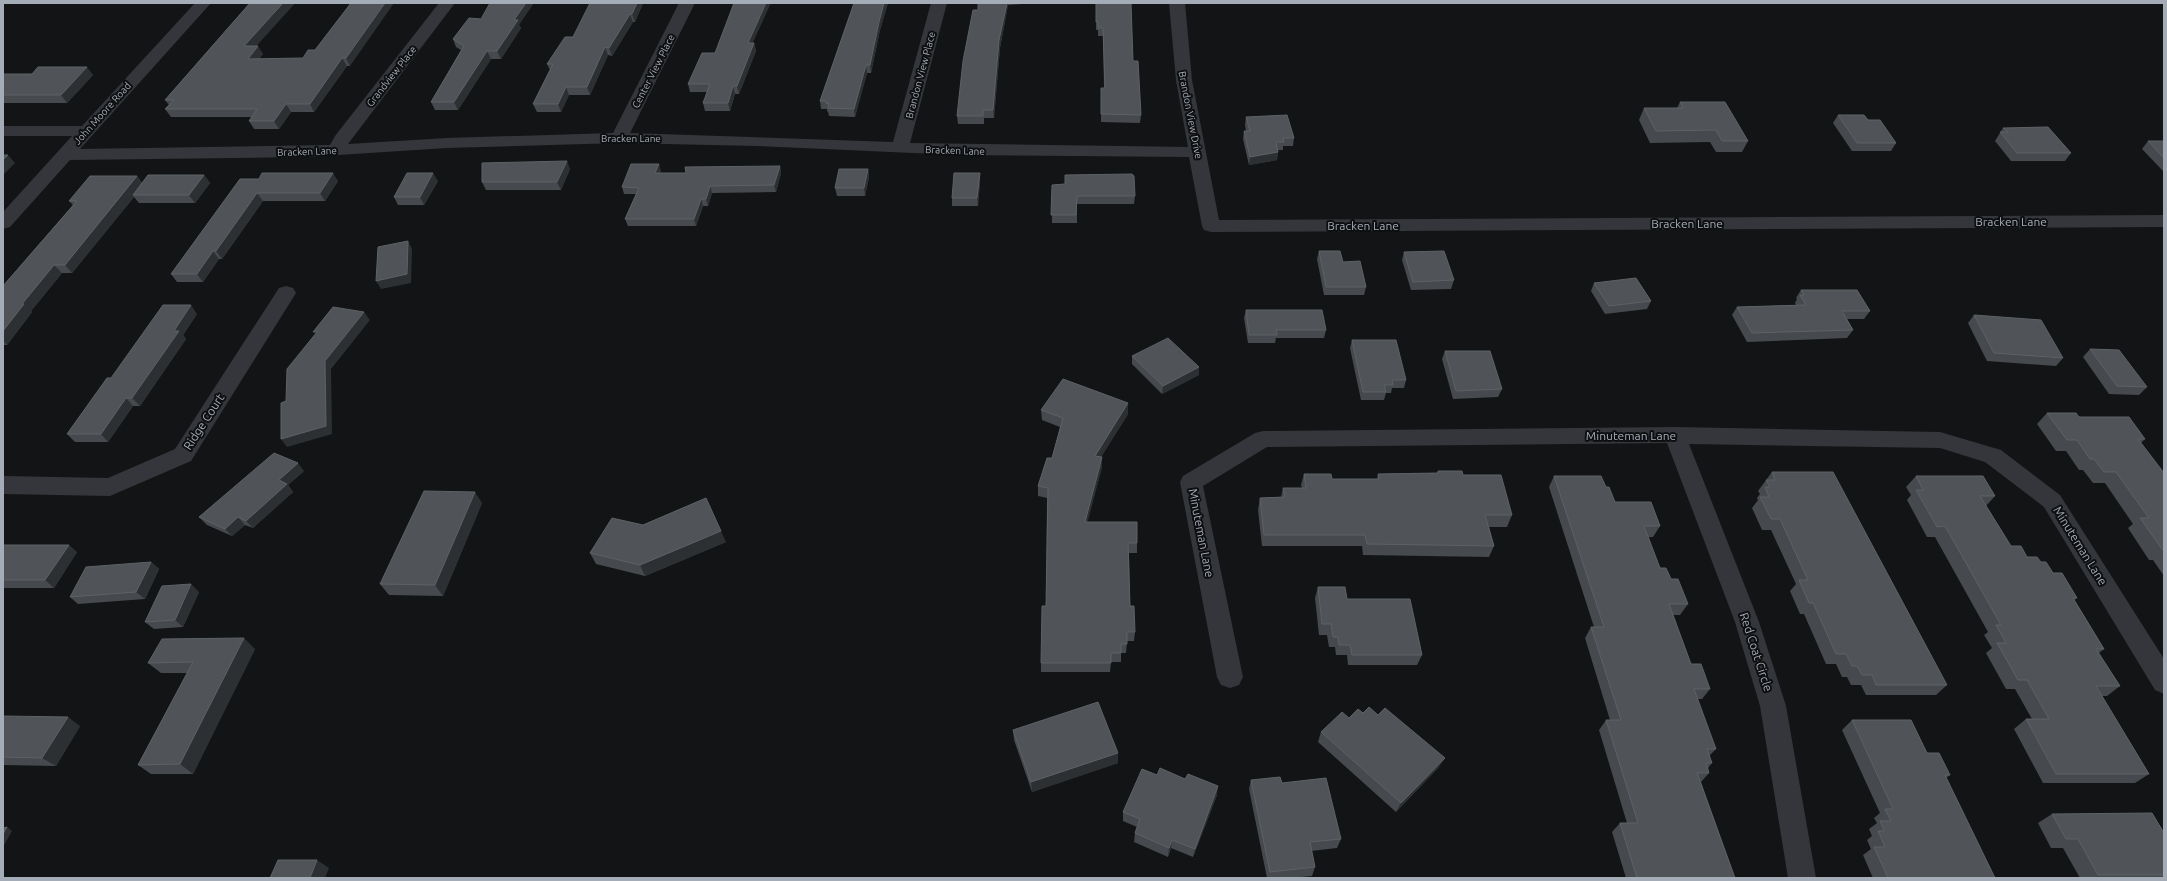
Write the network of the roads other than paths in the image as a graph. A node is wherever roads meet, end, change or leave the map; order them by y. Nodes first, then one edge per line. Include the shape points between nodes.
1 (203, 3) edge
2 (448, 3) edge
3 (687, 3) edge
4 (939, 3) edge
5 (1177, 3) edge
6 (3, 131) edge
7 (86, 131) junction
8 (619, 138) junction
9 (900, 148) junction
10 (337, 150) junction
11 (1198, 152) junction
12 (64, 155) junction
13 (2164, 221) edge
14 (3, 223) edge
15 (1211, 226) joint
16 (286, 293) dead end
17 (1676, 435) junction
18 (3, 485) edge
19 (1230, 677) dead end
20 (2164, 682) edge
21 (1802, 878) edge

1 - 7 street, John Moore Road
2 - 10 street, Grandview Place via 341,140
3 - 8 street, Center View Place
4 - 9 street, Brandon View Place
5 - 11 street, Brandon View Drive via 1182,64
6 - 7 street
7 - 12 street, John Moore Road
8 - 9 street, Bracken Lane
8 - 10 street, Bracken Lane via 454,143
9 - 11 street, Bracken Lane via 1037,152
10 - 12 street, Bracken Lane
11 - 15 street, Brandon View Drive
12 - 14 street, John Moore Road
13 - 15 street, Bracken Lane
16 - 18 street, Ridge Court via 182,455 110,487
17 - 19 street, Minuteman Lane via 1263,439 1191,482
17 - 20 street, Minuteman Lane via 1940,440 1993,456 2052,501
17 - 21 street, Red Coat Circle via 1747,622 1773,706

